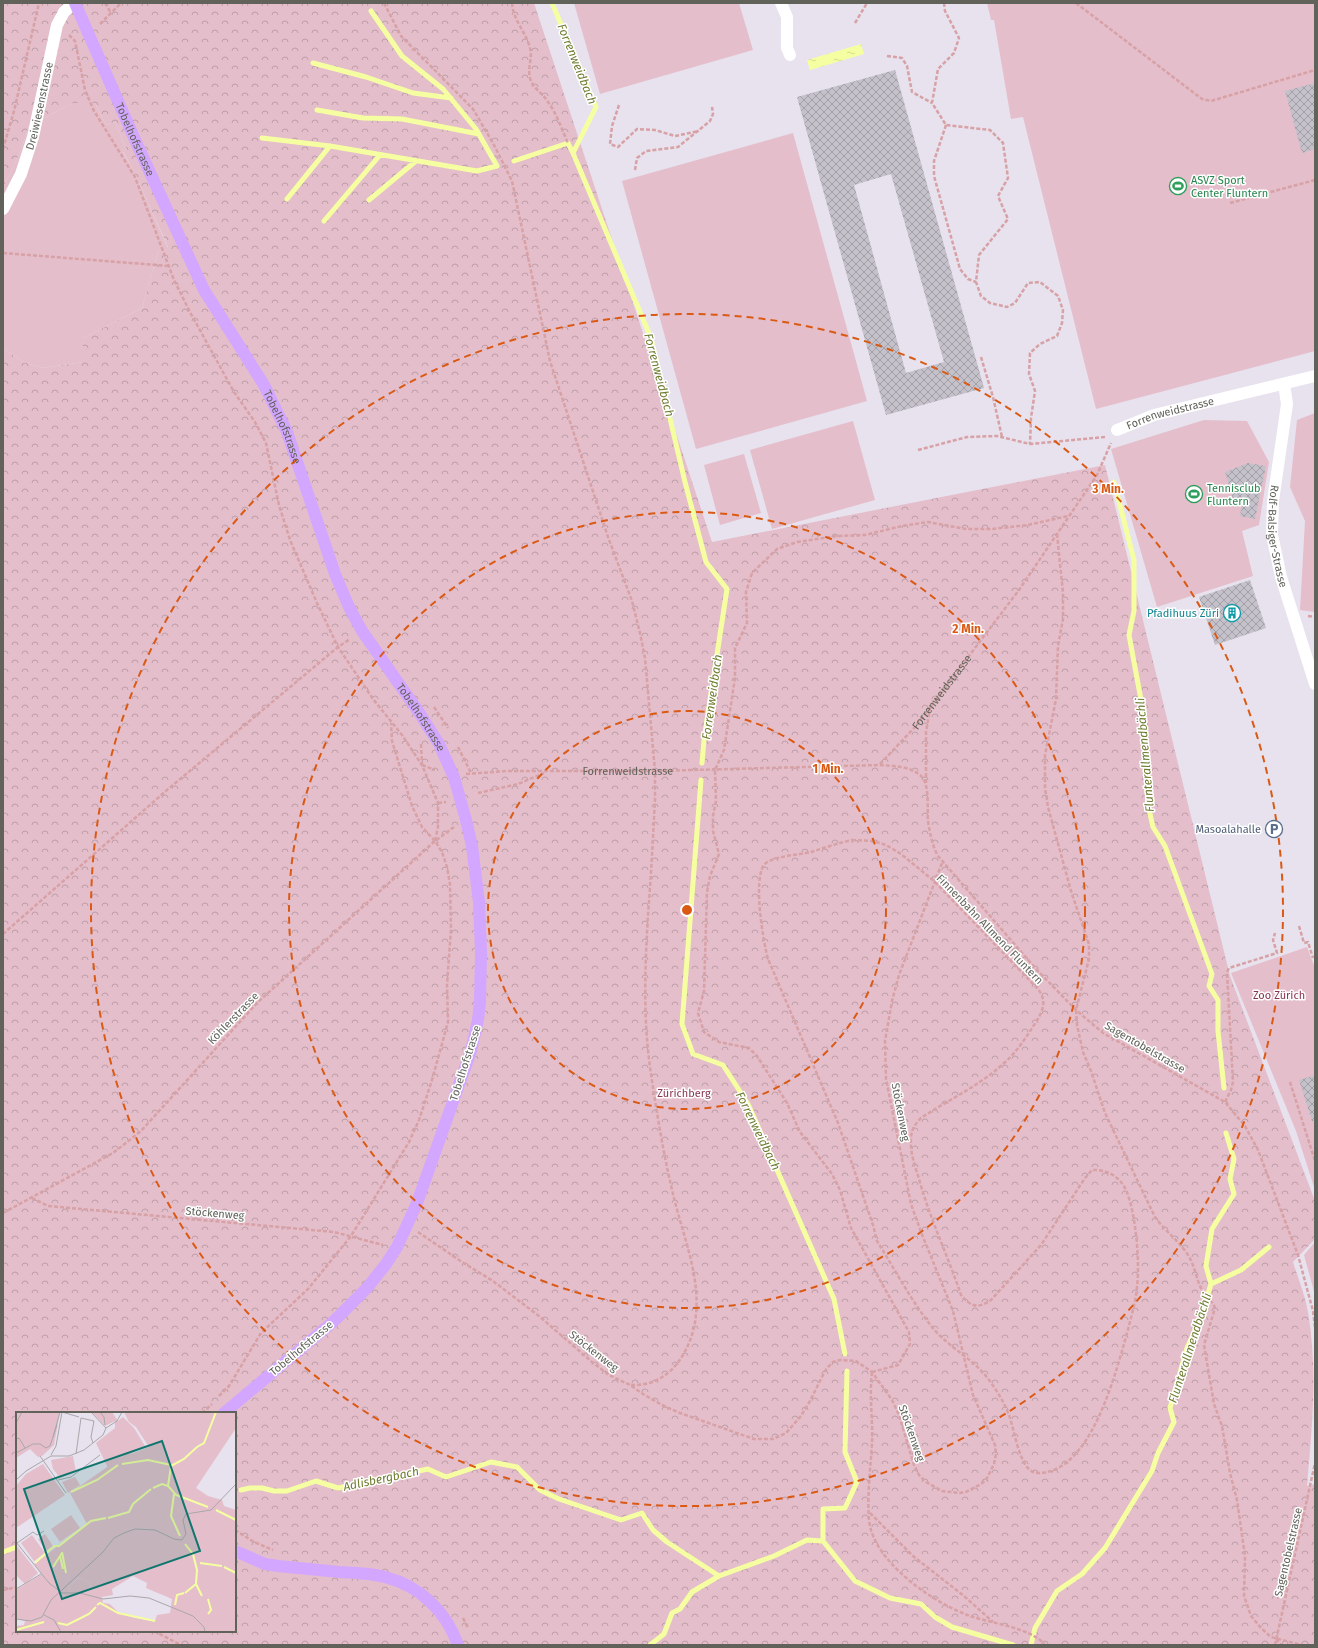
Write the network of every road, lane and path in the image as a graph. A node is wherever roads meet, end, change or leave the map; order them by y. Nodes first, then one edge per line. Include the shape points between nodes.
1 (39, 3) edge
2 (74, 3) edge
3 (105, 3) edge
4 (121, 3) edge
5 (384, 3) edge
6 (512, 3) edge
7 (781, 3) edge
8 (867, 3) edge
9 (944, 3) edge
10 (1076, 3) edge
11 (111, 14) junction
12 (855, 23) dead end
13 (98, 26) dead end
14 (69, 34) dead end
15 (790, 55) dead end
16 (887, 56) dead end
17 (1315, 70) edge
18 (932, 103) junction
19 (619, 105) dead end
20 (712, 107) dead end
21 (946, 125) junction
22 (700, 131) junction
23 (568, 143) dead end
24 (3, 149) edge
25 (635, 170) dead end
26 (1315, 180) edge
27 (1230, 203) dead end
28 (3, 209) edge
29 (3, 253) edge
30 (169, 266) junction
31 (976, 282) junction
32 (981, 357) dead end
33 (1315, 376) edge
34 (1284, 384) junction
35 (1117, 430) junction
36 (1002, 437) junction
37 (1030, 444) junction
38 (918, 450) dead end
39 (1068, 516) junction
40 (1056, 534) junction
41 (362, 631) junction
42 (338, 647) junction
43 (1315, 684) edge
44 (930, 708) junction
45 (391, 722) junction
46 (880, 765) junction
47 (715, 770) junction
48 (656, 771) junction
49 (546, 772) junction
50 (454, 777) junction
51 (926, 783) junction
52 (478, 793) dead end
53 (446, 802) dead end
54 (438, 803) junction
55 (466, 820) junction
56 (435, 841) junction
57 (942, 863) junction
58 (934, 881) junction
59 (1299, 926) dead end
60 (1275, 933) dead end
61 (3, 934) edge
62 (1313, 958) dead end
63 (1076, 1010) junction
64 (1290, 1082) dead end
65 (1225, 1102) junction
66 (1315, 1161) edge
67 (32, 1198) junction
68 (3, 1213) edge
69 (408, 1225) junction
70 (351, 1236) junction
71 (397, 1247) junction
72 (1315, 1327) edge
73 (964, 1355) junction
74 (872, 1372) junction
75 (630, 1385) junction
76 (203, 1412) edge
77 (225, 1412) edge
78 (1315, 1463) edge
79 (1315, 1470) edge
80 (870, 1513) junction
81 (236, 1551) edge
82 (16, 1587) edge
83 (3, 1590) edge
84 (994, 1624) junction
85 (156, 1632) edge
86 (1276, 1639) junction
87 (181, 1645) edge
88 (458, 1645) edge
89 (1045, 1645) edge
90 (1275, 1645) edge
91 (1281, 1645) edge
92 (1302, 1645) edge

1 - 24 path
2 - 28 street, Dreiwiesenstrasse via 60,17 57,25 33,137 21,174
2 - 41 main road, Tobelhofstrasse via 204,290 264,385 287,432 335,574
3 - 11 path
4 - 11 path
5 - 48 path via 401,36 473,109 512,181 550,361 608,538 632,601 640,633 645,658
6 - 23 path via 512,10 531,49 528,67 533,88 548,101
7 - 15 street via 787,17 787,48
8 - 12 path
9 - 18 path via 945,11 959,38 954,53 938,70
10 - 17 path via 1202,99 1211,101
11 - 13 path
14 - 30 path via 75,41 85,90 94,111 135,177
16 - 18 path via 902,58 907,66 912,92
18 - 21 path
19 - 22 path via 612,126 610,144 618,147 637,129 655,130 675,136
20 - 22 path via 710,122
21 - 31 path via 934,161 934,176 960,269 968,279
21 - 31 path via 990,130 1003,144 1008,178 998,196 1008,219 979,255
22 - 25 path via 678,147 646,150 637,158
26 - 27 path
29 - 30 path
30 - 42 path via 220,369 266,443 279,505 290,540
31 - 37 path via 981,296 990,303 1007,307 1015,303 1028,283 1040,282 1058,296 1063,310 1057,336 1040,344 1030,353 1029,374 1035,391
32 - 36 path
33 - 34 street, Forrenweidstrasse
34 - 35 street, Forrenweidstrasse via 1154,415
34 - 43 street, Rolf-Balsiger-Strasse via 1287,404 1273,501 1272,536 1281,577
35 - 37 path via 1106,436
35 - 39 path, Forrenweidstrasse via 1097,474
36 - 37 path
36 - 38 path via 967,437
39 - 40 path, Forrenweidstrasse
39 - 47 path via 1028,526 992,529 966,529 928,522 865,535 797,542 777,549 752,572 746,592 747,623 735,648 735,678 724,750
40 - 44 path, Forrenweidstrasse via 1019,590
40 - 63 path via 1062,619 1056,699 1045,755 1045,788 1071,891 1090,944 1089,959
41 - 42 path
41 - 50 main road, Tobelhofstrasse via 435,738
42 - 45 path
42 - 61 path via 167,790
44 - 46 path, Forrenweidstrasse
44 - 51 path, Sagentobelstrasse via 926,732
45 - 54 path via 422,765
45 - 56 path via 392,740 412,806 422,827
46 - 47 path, Forrenweidstrasse
46 - 51 path via 913,770 922,776
47 - 48 path, Forrenweidstrasse
47 - 74 path via 716,801 713,831 719,854 706,892 704,990 698,1013 704,1032 719,1042 748,1048 757,1056 787,1103 800,1132 832,1174 840,1190 851,1228 909,1332 910,1344 898,1365
48 - 49 path, Forrenweidstrasse
48 - 75 path via 645,1022 664,1148 697,1295 693,1333 677,1364 659,1379
49 - 50 path, Forrenweidstrasse via 500,771
49 - 52 path via 518,784
50 - 55 main road, Tobelhofstrasse
51 - 57 path, Sagentobelstrasse via 932,840
53 - 54 path
54 - 56 path
55 - 56 path, Köhlerstrasse
55 - 69 main road, Tobelhofstrasse via 479,902 481,953 478,1020 471,1051
56 - 67 path, Köhlerstrasse via 257,1003 140,1131 113,1153
56 - 70 path via 442,852 450,884 448,1022 419,1120 409,1142
57 - 58 path, Stöckenweg
57 - 63 path, Sagentobelstrasse
58 - 73 path, Stöckenweg via 892,1001 885,1041 886,1079 911,1204 953,1311
58 - 73 path, Finnenbahn Allmend Fluntern via 886,845 852,840 768,862 762,871 760,905 763,939 768,959 838,1123 877,1241 932,1327
58 - 73 path, Finnenbahn Allmend Fluntern via 1038,989 1044,1002 1039,1017 1010,1058 914,1125 910,1140 912,1157 933,1223 961,1295 967,1304 976,1306 984,1305 991,1300 1041,1245 1092,1170 1107,1171 1125,1189 1132,1216 1138,1268 1132,1314 1110,1390 1091,1431 1067,1463 1058,1468 1038,1473 1027,1468 1001,1397 980,1368
59 - 62 path via 1304,943 1308,942
60 - 65 path via 1273,940 1277,953 1229,968 1227,972 1233,1082
63 - 65 path, Sagentobelstrasse via 1103,1033
63 - 86 path via 1083,1052 1106,1113 1155,1218 1190,1257 1202,1291 1215,1308 1204,1345 1214,1404 1222,1426 1237,1500 1245,1556 1244,1596 1251,1616 1261,1628
64 - 66 path
65 - 72 path, Sagentobelstrasse via 1245,1126 1258,1150 1298,1255
67 - 68 path, Köhlerstrasse
67 - 70 path, Stöckenweg via 48,1206
69 - 71 main road, Tobelhofstrasse
69 - 75 path, Stöckenweg via 493,1281 609,1375
70 - 71 path, Stöckenweg
70 - 76 path via 308,1289 261,1333 229,1386
71 - 77 main road, Tobelhofstrasse via 367,1288 334,1321
73 - 74 path, Stöckenweg via 973,1395 995,1445 996,1454 986,1480 966,1492 942,1491 919,1475 892,1400
74 - 75 path, Stöckenweg via 856,1361 833,1362 825,1371 810,1401 793,1426 786,1433 772,1439 754,1439 680,1413
74 - 80 path
78 - 79 path, Sagentobelstrasse
79 - 86 path, Sagentobelstrasse
80 - 84 path via 913,1556 964,1596
80 - 84 path via 871,1529 876,1543 904,1577 935,1598 968,1615
81 - 88 main road via 265,1564 384,1576 398,1581 430,1600 454,1633
82 - 83 path
84 - 89 path via 1026,1632 1040,1639
85 - 87 path
86 - 90 path, Sagentobelstrasse
86 - 91 path
86 - 92 path

